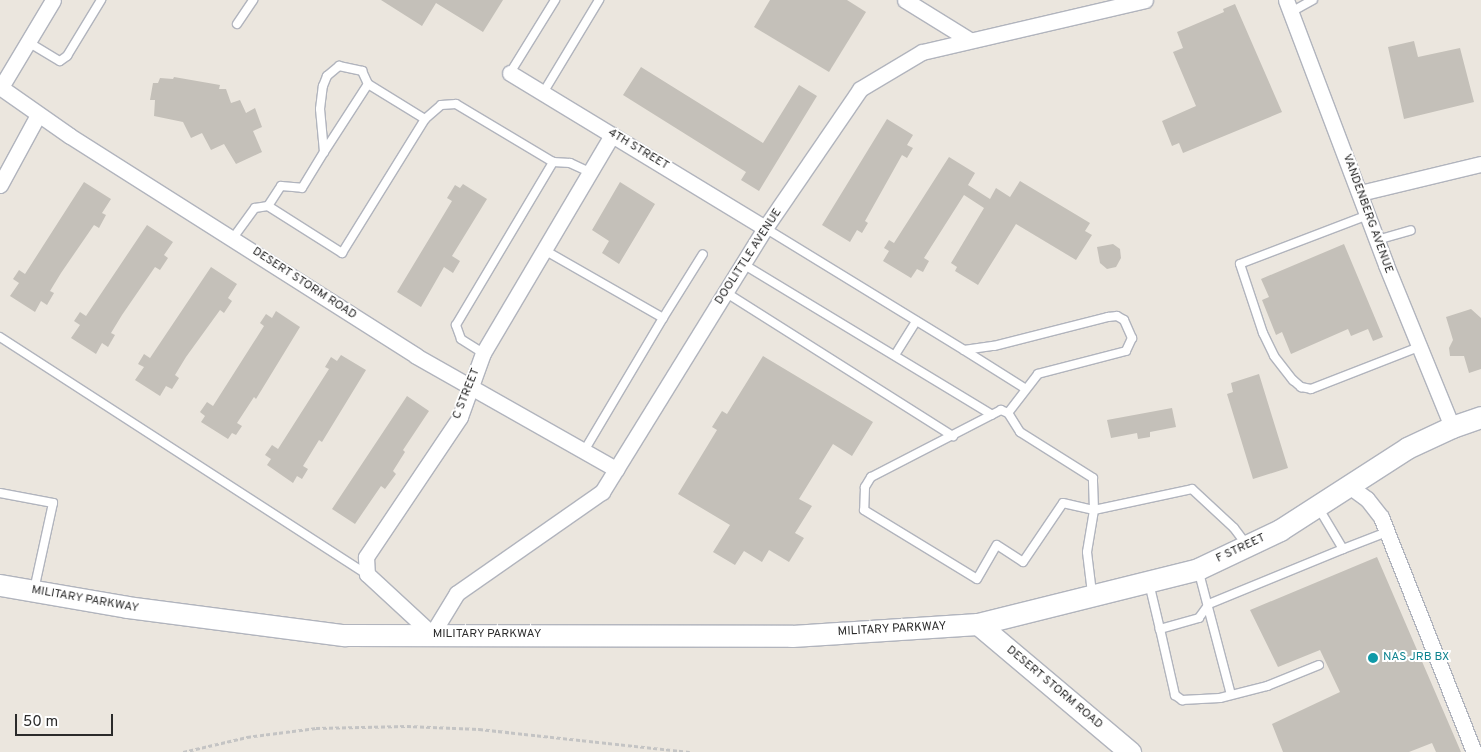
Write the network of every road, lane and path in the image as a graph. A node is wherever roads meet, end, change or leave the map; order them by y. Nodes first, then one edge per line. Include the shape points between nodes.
1 (53, 0) edge
2 (102, 0) edge
3 (253, 0) edge
4 (555, 0) edge
5 (599, 0) edge
6 (906, 0) edge
7 (1145, 0) edge
8 (1313, 0) edge
9 (1094, 6) edge
10 (1288, 6) edge
11 (236, 24) dead end
12 (968, 39) junction
13 (28, 42) junction
14 (510, 73) joint
15 (368, 84) junction
16 (0, 87) edge
17 (543, 93) junction
18 (38, 115) junction
19 (425, 119) junction
20 (612, 135) junction
21 (324, 152) junction
22 (553, 162) junction
23 (1481, 164) edge
24 (591, 173) junction
25 (0, 185) edge
26 (1360, 193) junction
27 (268, 206) junction
28 (1368, 215) junction
29 (765, 228) junction
30 (1410, 230) dead end
31 (233, 238) junction
32 (1377, 240) junction
33 (546, 251) junction
34 (703, 254) dead end
35 (743, 264) junction
36 (724, 292) junction
37 (663, 318) junction
38 (916, 321) junction
39 (0, 337) edge
40 (1419, 347) junction
41 (964, 350) junction
42 (483, 353) junction
43 (895, 355) junction
44 (469, 388) junction
45 (1026, 389) junction
46 (1008, 413) junction
47 (992, 415) junction
48 (1481, 417) edge
49 (1452, 426) junction
50 (953, 436) junction
51 (584, 450) junction
52 (616, 469) junction
53 (1349, 486) junction
54 (0, 493) edge
55 (1317, 506) junction
56 (1094, 510) junction
57 (1387, 532) junction
58 (1247, 546) junction
59 (1344, 549) junction
60 (1198, 569) junction
61 (367, 574) junction
62 (1148, 583) junction
63 (0, 585) edge
64 (34, 591) junction
65 (1092, 597) junction
66 (1209, 604) junction
67 (978, 624) junction
68 (1160, 629) junction
69 (432, 634) junction
70 (1319, 665) dead end
71 (1231, 695) junction
72 (183, 752) edge
73 (690, 752) edge
74 (1130, 752) edge
75 (1474, 752) edge

1 - 13 street
2 - 13 lane via 67,56 60,61
3 - 11 lane
4 - 14 lane
5 - 17 lane
6 - 12 street
7 - 9 street, DOOLITTLE AVENUE
8 - 10 lane
9 - 12 street, DOOLITTLE AVENUE
10 - 26 street, VANDENBERG AVENUE
12 - 29 street, DOOLITTLE AVENUE via 922,52 860,89
13 - 16 street
14 - 17 street, 4TH STREET
15 - 19 lane
15 - 21 lane
15 - 21 lane via 367,78 355,67 339,66 327,76 320,108
16 - 18 street, DESERT STORM ROAD
17 - 20 street, 4TH STREET
18 - 25 street
18 - 31 street, DESERT STORM ROAD
19 - 22 lane via 440,105 456,104
19 - 27 lane via 342,253
20 - 24 street, C STREET
20 - 29 street, 4TH STREET
21 - 27 lane via 302,188 281,186
22 - 24 lane via 570,163
22 - 42 lane via 456,325 461,339
23 - 26 street
24 - 33 street, C STREET
26 - 28 street, VANDENBERG AVENUE
27 - 31 lane via 255,208
28 - 32 street, VANDENBERG AVENUE
28 - 40 lane via 1240,264 1246,289 1274,356 1301,387 1312,389
29 - 35 street, DOOLITTLE AVENUE
29 - 38 lane
30 - 32 lane
31 - 44 street, DESERT STORM ROAD
32 - 40 street, VANDENBERG AVENUE
33 - 37 lane
33 - 42 street, C STREET
34 - 37 lane
35 - 36 street, DOOLITTLE AVENUE
35 - 43 lane
36 - 50 lane
36 - 52 street, DOOLITTLE AVENUE
37 - 51 lane
38 - 41 lane
38 - 43 lane
39 - 61 lane
40 - 49 street, VANDENBERG AVENUE
41 - 45 lane
41 - 45 lane via 994,346 1108,317 1117,316 1124,320 1132,338 1126,351 1038,374
42 - 44 street, C STREET
43 - 47 lane
44 - 51 street, DESERT STORM ROAD
44 - 61 street, C STREET via 460,417 366,557
45 - 46 lane
46 - 47 lane via 1001,410
46 - 56 lane via 1020,432 1094,478
47 - 50 lane
48 - 49 street, F STREET
49 - 53 street, F STREET via 1407,448
50 - 56 lane via 871,477 863,494 864,510 977,579 997,545 1023,562 1063,503
51 - 52 street, DESERT STORM ROAD
52 - 69 street, DOOLITTLE AVENUE via 602,492 457,593
53 - 55 street, F STREET
53 - 57 street via 1375,508
54 - 64 lane via 53,503
55 - 58 street, F STREET
55 - 59 lane
56 - 58 lane via 1192,489 1234,528
56 - 65 lane via 1087,552
57 - 59 lane
57 - 75 street
58 - 60 street, F STREET
59 - 66 lane
60 - 62 street, F STREET
60 - 66 lane
61 - 69 street
62 - 65 street, F STREET
62 - 68 lane
63 - 64 street, MILITARY PARKWAY
64 - 69 street, MILITARY PARKWAY via 293,630 344,635
65 - 67 street, F STREET
66 - 68 lane via 1199,618
66 - 71 lane
67 - 69 street, MILITARY PARKWAY via 792,636
67 - 74 street, DESERT STORM ROAD
68 - 71 lane via 1175,695 1182,700
70 - 71 lane via 1267,686
72 - 73 path via 247,737 316,728 407,726 479,729

